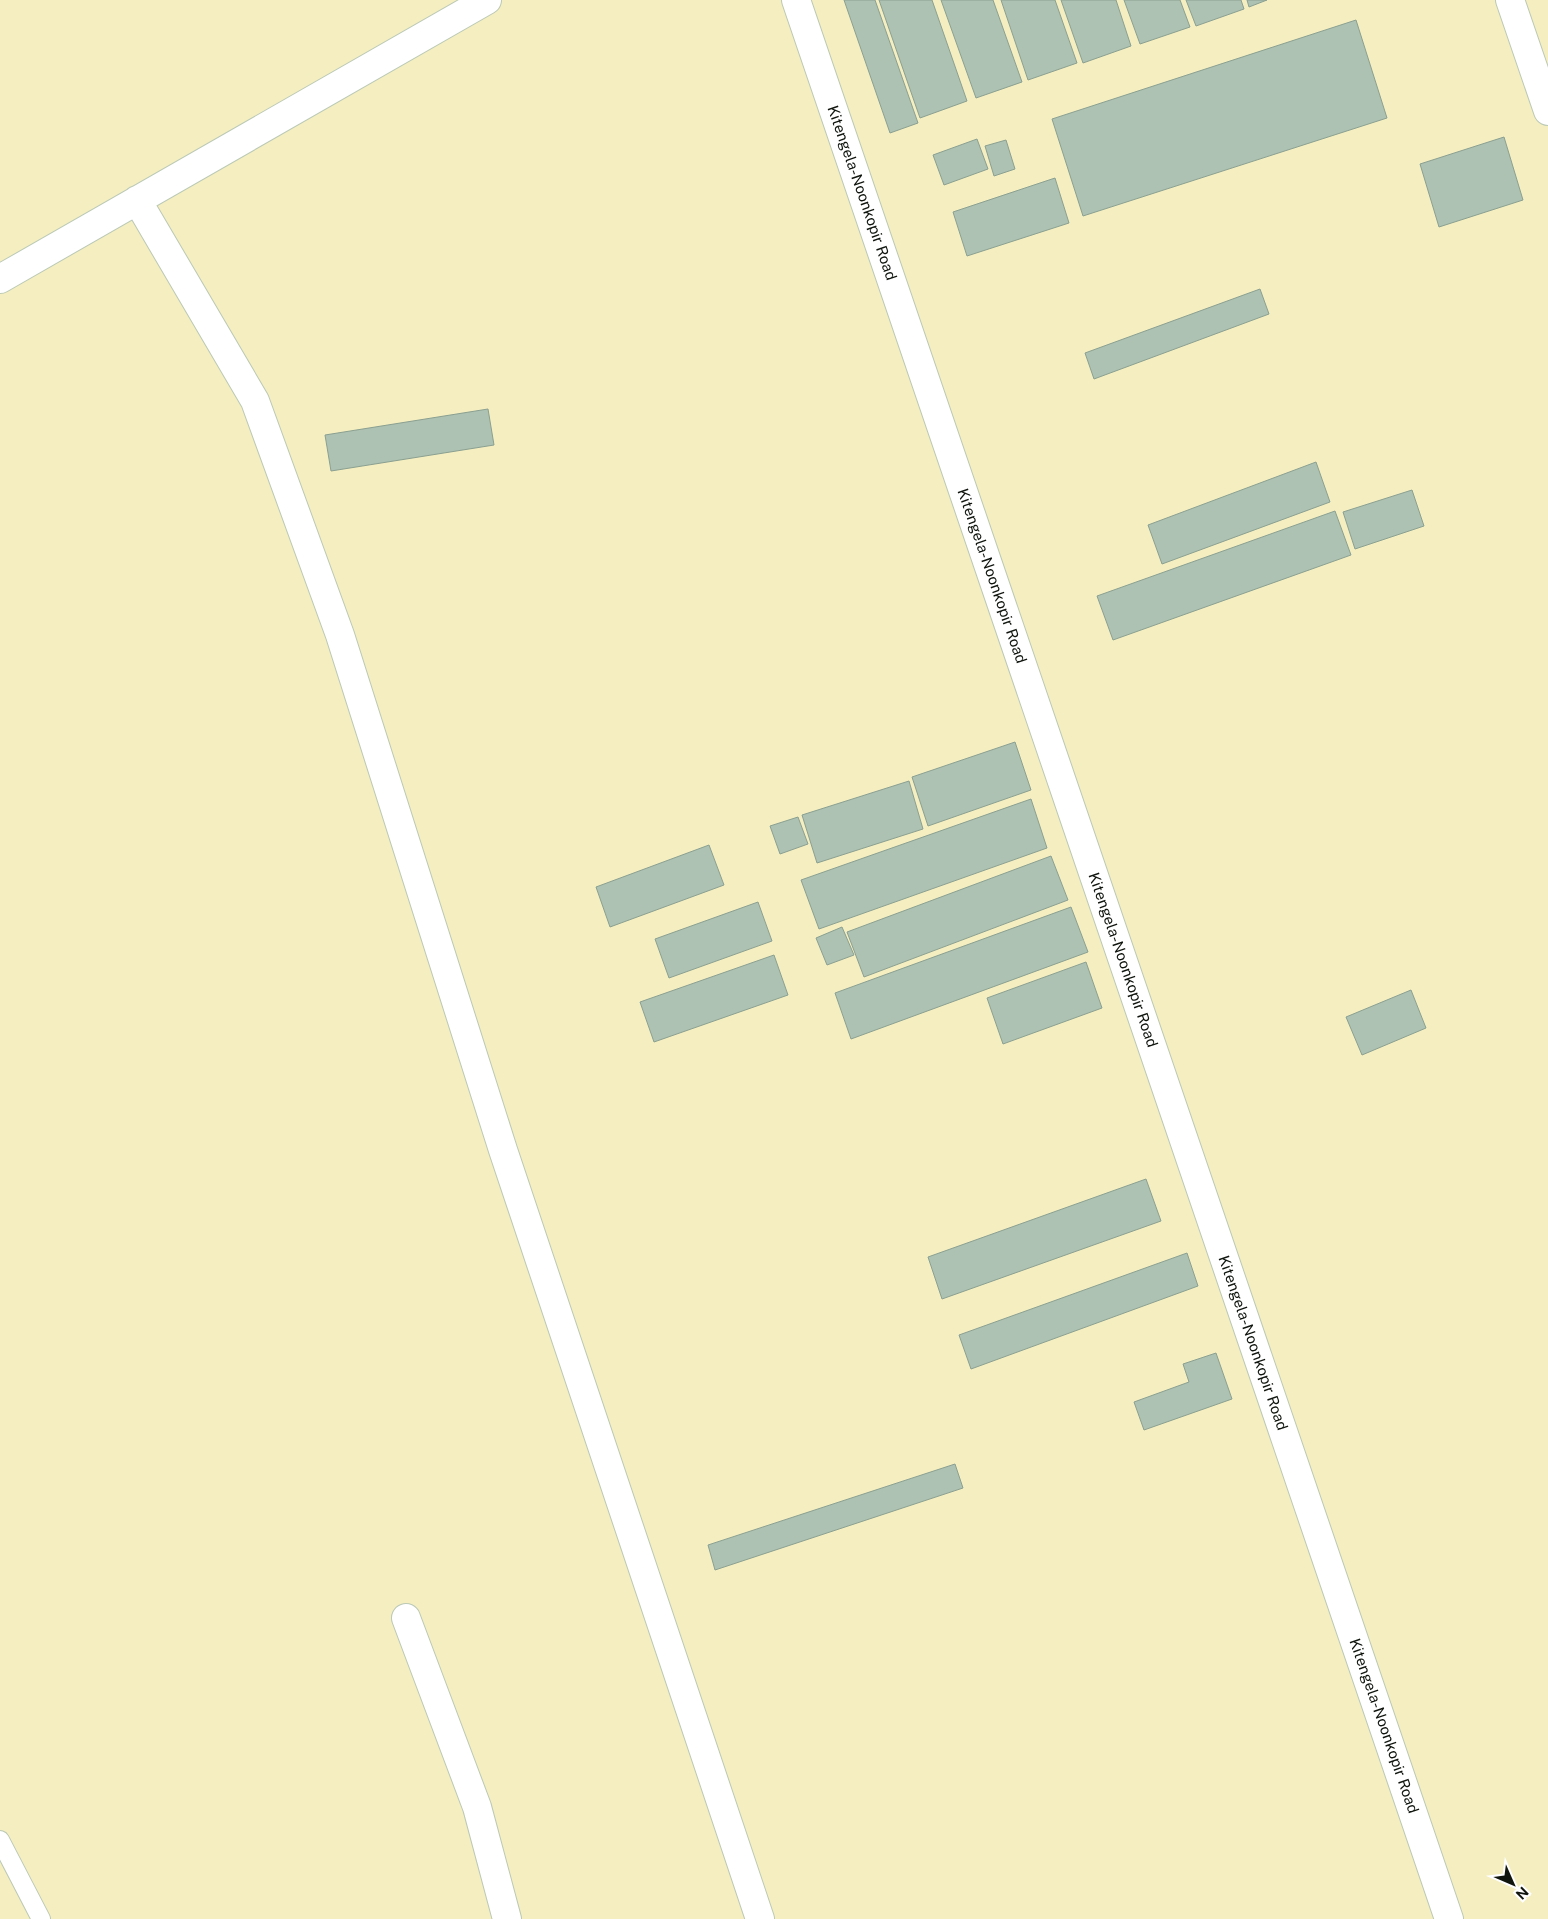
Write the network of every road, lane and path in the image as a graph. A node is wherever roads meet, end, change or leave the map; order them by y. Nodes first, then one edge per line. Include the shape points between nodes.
1 (487, 0) edge
2 (796, 0) edge
3 (1510, 0) edge
4 (1548, 111) edge
5 (137, 200) junction
6 (0, 279) edge
7 (406, 1618) dead end
8 (0, 1840) edge
9 (41, 1919) edge
10 (507, 1919) edge
11 (760, 1919) edge
12 (1449, 1919) edge

1 - 5 street
2 - 12 street, Kitengela-Noonkopir Road
3 - 4 street
5 - 6 street
5 - 11 street via 255,401 337,625 503,1150
7 - 10 street via 477,1807
8 - 9 lane

